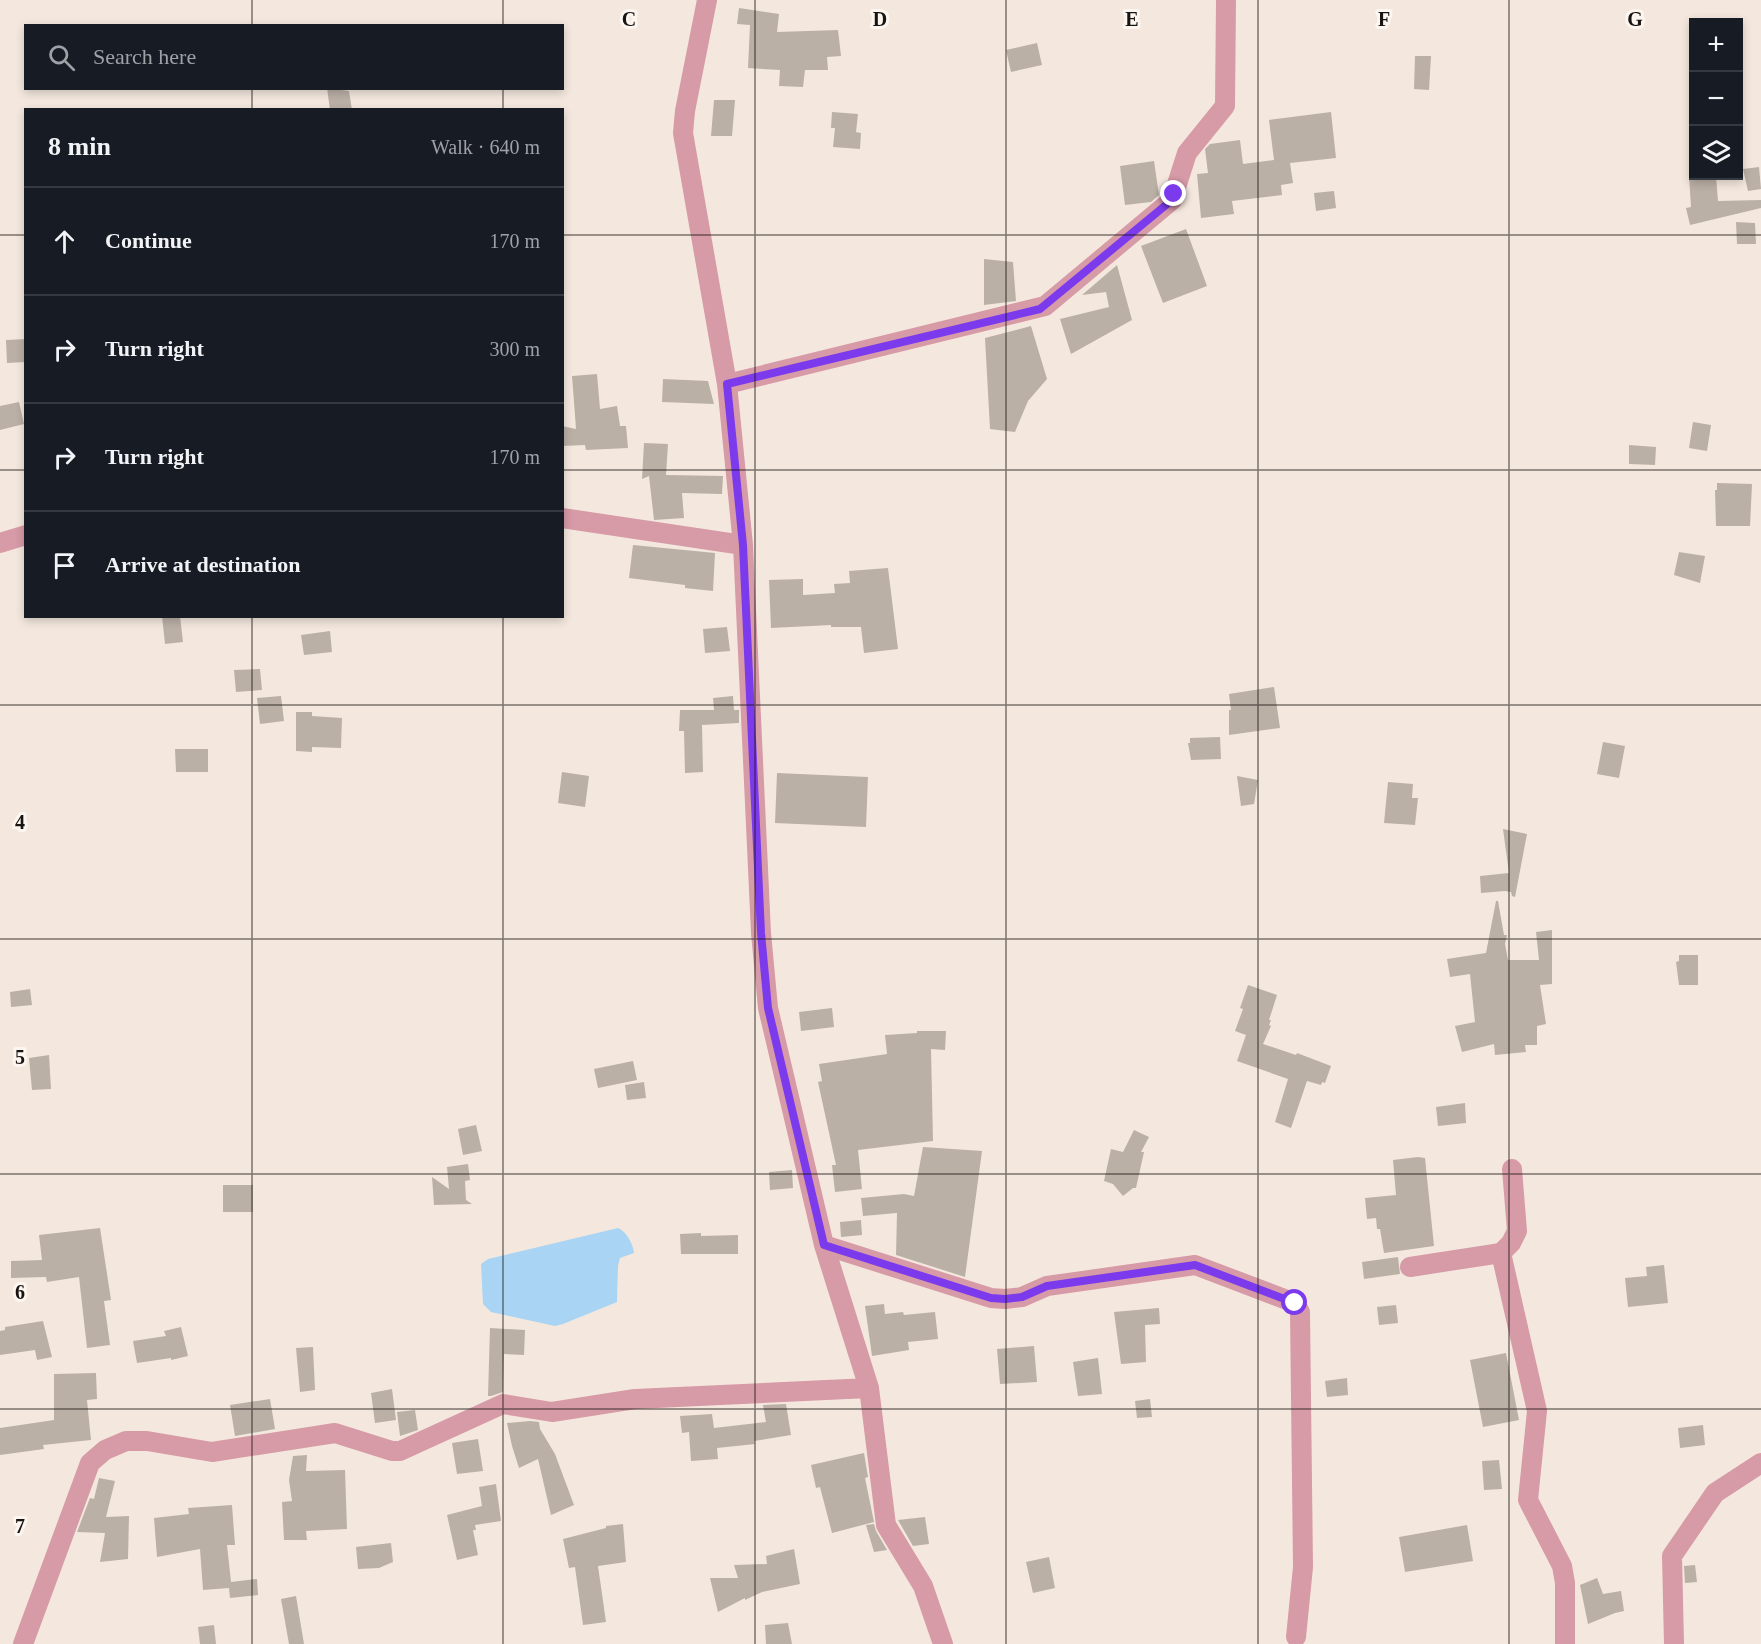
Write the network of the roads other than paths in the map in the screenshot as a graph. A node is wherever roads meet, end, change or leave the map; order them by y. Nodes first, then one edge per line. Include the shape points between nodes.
1 (707, 0) edge
2 (1226, 0) edge
3 (727, 384) junction
4 (564, 518) edge
5 (24, 537) edge
6 (0, 543) edge
7 (743, 545) junction
8 (1512, 1169) dead end
9 (824, 1245) junction
10 (1501, 1253) junction
11 (1410, 1266) dead end
12 (869, 1388) junction
13 (1761, 1463) edge
14 (1296, 1637) dead end
15 (23, 1644) edge
16 (943, 1644) edge
17 (1565, 1644) edge
18 (1674, 1644) edge

1 - 3 street via 683,133
2 - 3 street via 1225,106 1187,153 1172,200 1046,306
3 - 7 street
4 - 7 street
5 - 6 street
7 - 9 street via 768,1008
8 - 10 street via 1516,1231
9 - 12 street
9 - 14 street via 991,1298 1022,1297 1047,1286 1195,1265 1295,1303 1300,1312 1303,1567
10 - 11 street
10 - 17 street via 1538,1411 1528,1500 1562,1566
12 - 15 street via 634,1399 552,1412 503,1404 392,1451 335,1433 212,1452 126,1441 105,1450 90,1463
12 - 16 street via 886,1525 923,1586
13 - 18 street via 1715,1493 1672,1556

